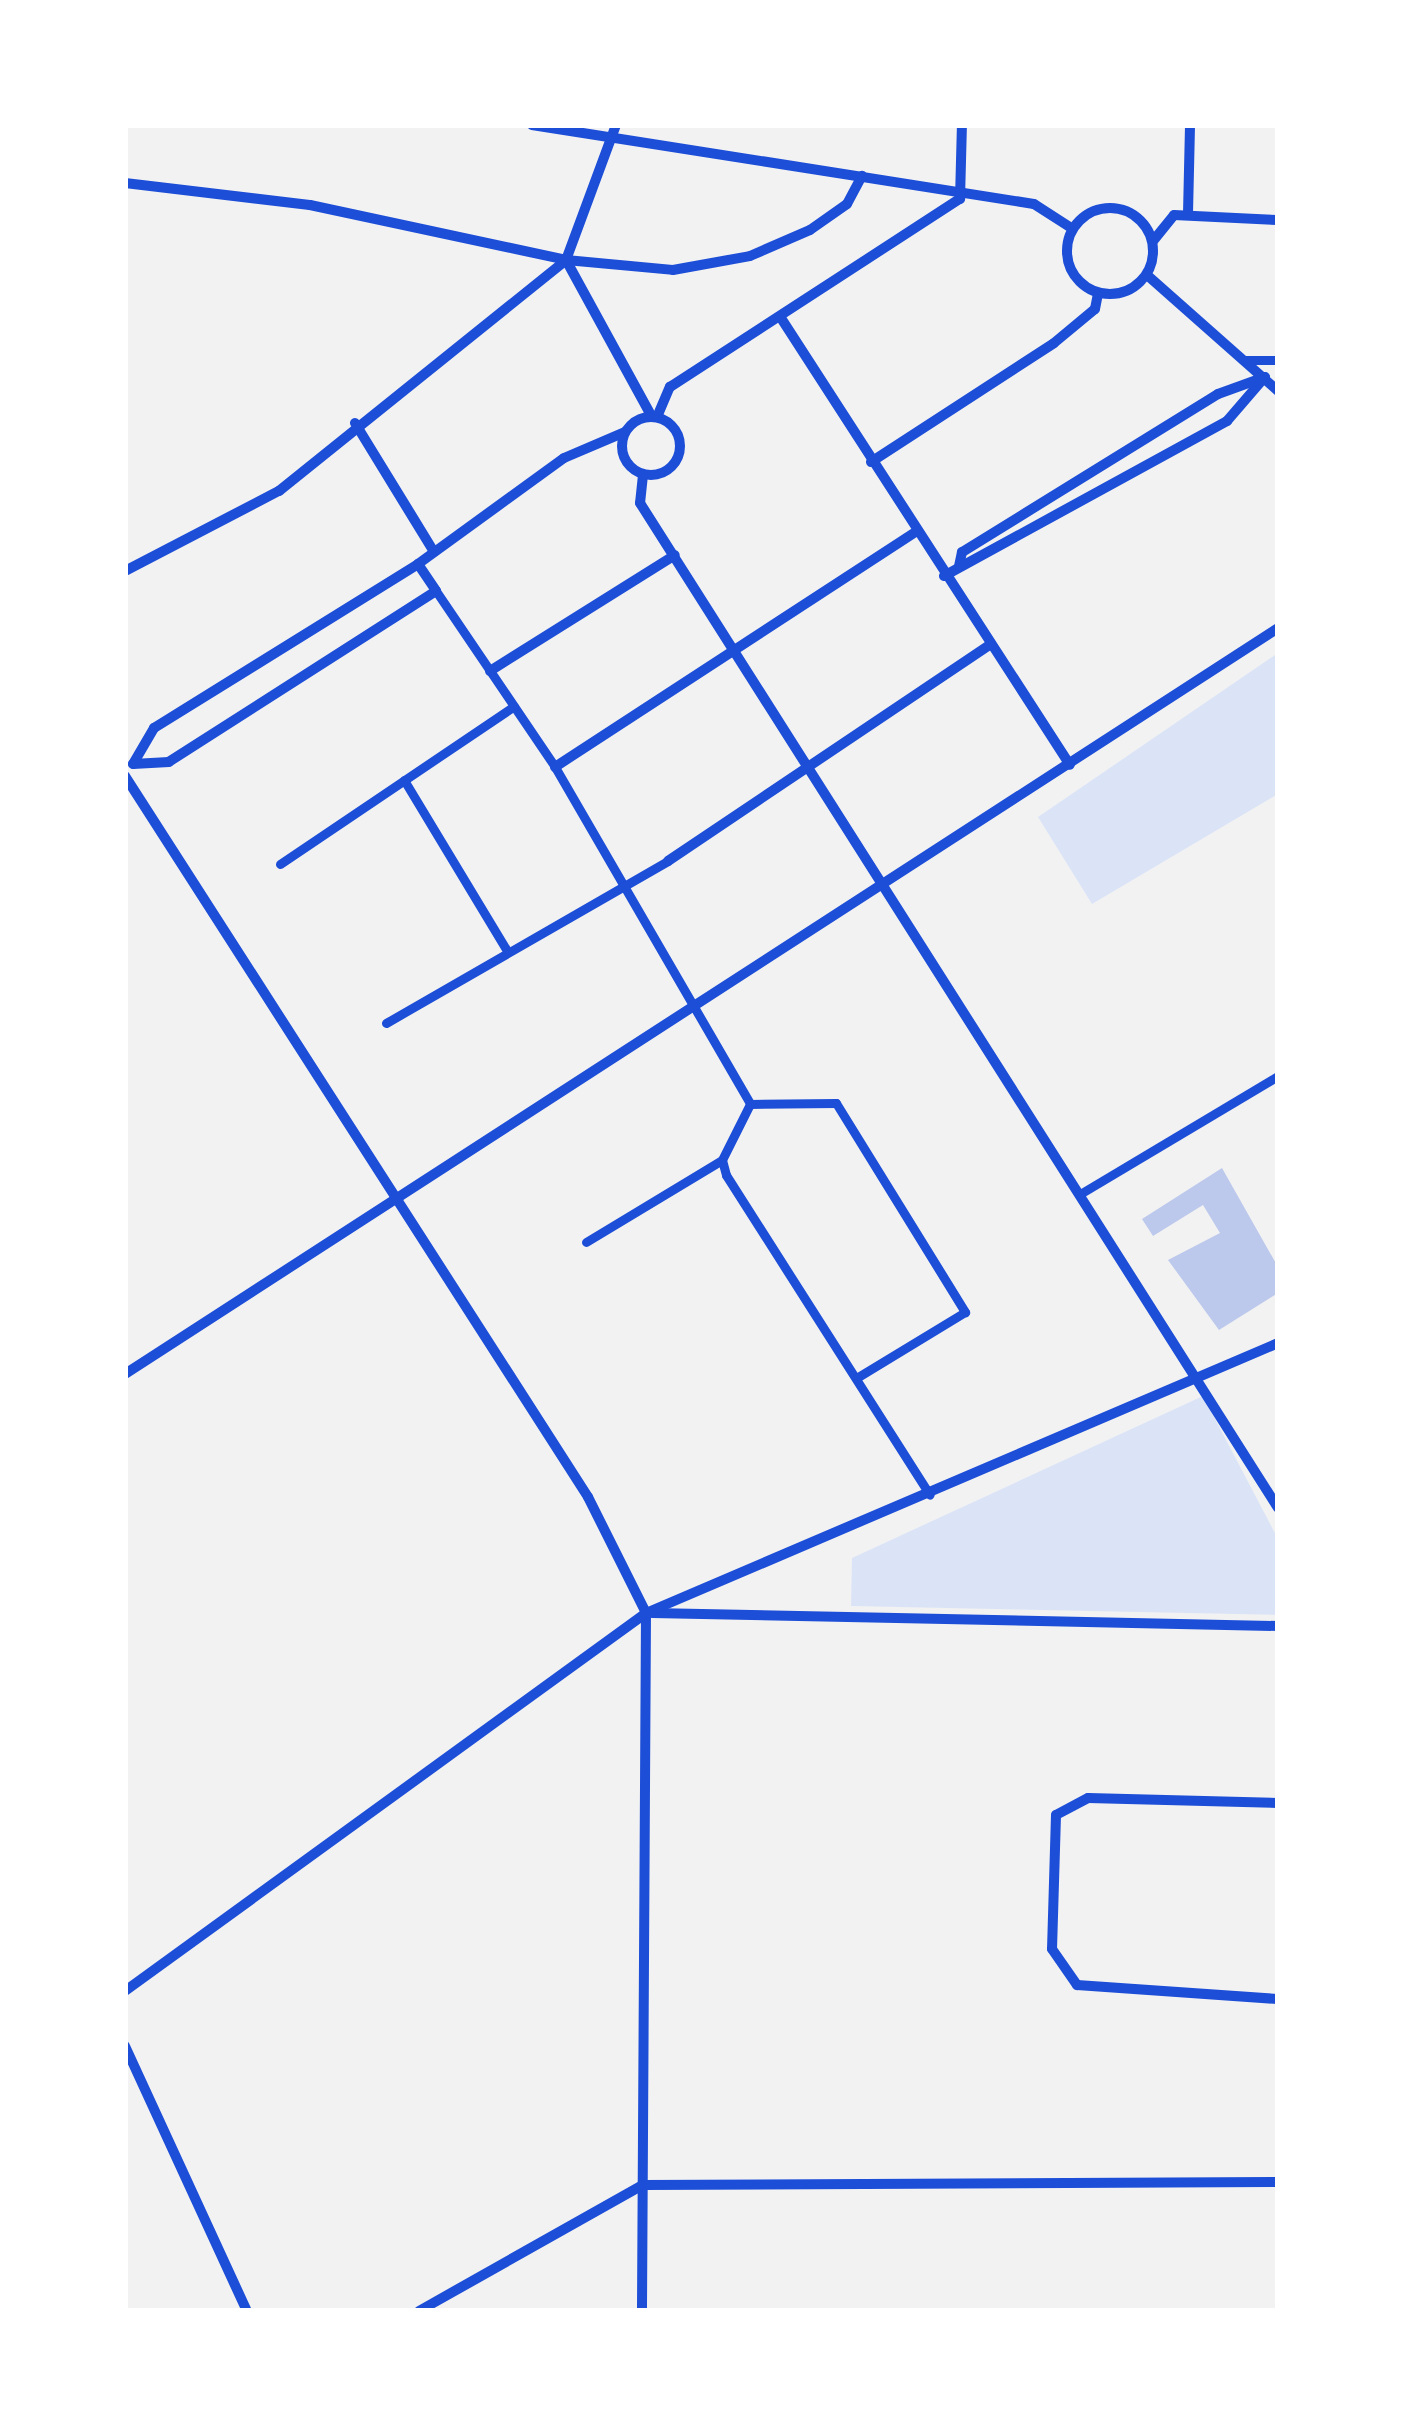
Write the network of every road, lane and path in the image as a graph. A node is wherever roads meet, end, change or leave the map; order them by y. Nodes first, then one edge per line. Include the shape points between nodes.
1 (532, 125) edge
2 (616, 125) edge
3 (962, 125) edge
4 (1190, 125) edge
5 (610, 143) junction
6 (862, 176) junction
7 (125, 183) edge
8 (960, 198) junction
9 (1188, 214) junction
10 (1278, 220) edge
11 (1073, 229) junction
12 (1153, 241) junction
13 (566, 260) junction
14 (1147, 276) junction
15 (1098, 294) junction
16 (781, 318) junction
17 (1243, 360) junction
18 (1278, 360) edge
19 (1265, 377) junction
20 (1278, 391) edge
21 (654, 417) junction
22 (354, 423) junction
23 (624, 432) junction
24 (872, 462) junction
25 (643, 475) junction
26 (916, 532) junction
27 (434, 552) junction
28 (675, 555) junction
29 (418, 564) junction
30 (959, 566) junction
31 (125, 571) edge
32 (944, 576) junction
33 (436, 591) junction
34 (1278, 628) edge
35 (990, 645) junction
36 (732, 652) junction
37 (490, 671) junction
38 (514, 706) junction
39 (1070, 765) junction
40 (555, 767) junction
41 (809, 767) junction
42 (128, 770) edge
43 (404, 780) junction
44 (668, 861) joint
45 (280, 864) dead end
46 (620, 885) junction
47 (889, 885) junction
48 (506, 949) junction
49 (690, 1009) junction
50 (386, 1024) dead end
51 (1278, 1076) edge
52 (750, 1104) junction
53 (722, 1160) junction
54 (1080, 1194) junction
55 (397, 1198) junction
56 (586, 1242) dead end
57 (1278, 1342) edge
58 (125, 1374) edge
59 (858, 1377) junction
60 (1198, 1378) junction
61 (930, 1496) junction
62 (1278, 1508) edge
63 (646, 1613) junction
64 (1278, 1626) edge
65 (1278, 1804) edge
66 (125, 1990) edge
67 (1278, 1999) edge
68 (125, 2046) edge
69 (1278, 2182) edge
70 (643, 2185) junction
71 (248, 2311) edge
72 (419, 2311) edge
73 (642, 2311) edge

1 - 5 street
2 - 5 street
3 - 8 street
4 - 9 street
5 - 6 street
5 - 13 street
6 - 8 street
6 - 13 street via 847,204 750,256 673,270
7 - 13 street via 310,204
8 - 11 street via 1034,204
8 - 16 street
9 - 10 street
9 - 12 street via 1159,224
11 - 12 street via 1095,211 1124,210
11 - 15 street via 1067,260
12 - 14 street
13 - 21 street
13 - 22 street
14 - 15 street via 1126,293
14 - 17 street
15 - 24 street via 1095,309 1054,343
16 - 21 street via 670,387
16 - 24 street
17 - 18 street
17 - 19 street
19 - 20 street
19 - 30 street via 1227,420 976,565
19 - 30 street via 1218,394 962,552
21 - 23 street
21 - 25 street via 678,435 678,456 665,472
22 - 27 street
22 - 31 street via 279,490
23 - 25 street via 623,458
23 - 27 street via 564,458
24 - 26 street
25 - 28 street via 640,503
26 - 32 street
26 - 36 street
27 - 29 street
28 - 36 street
28 - 37 street
29 - 33 street
29 - 42 street via 154,728
30 - 32 street
32 - 35 street
33 - 37 street
33 - 42 street via 169,762
34 - 39 street
35 - 39 street
35 - 41 street
36 - 40 street
36 - 41 street
37 - 38 street
38 - 40 street
38 - 43 street
39 - 47 street
40 - 46 street
41 - 44 street
41 - 47 street
42 - 55 street
43 - 45 street
43 - 48 street
44 - 46 street
46 - 48 street
46 - 49 street
47 - 49 street
47 - 54 street
48 - 50 street
49 - 52 street
49 - 55 street
51 - 54 street
52 - 53 street
52 - 59 street via 836,1103 965,1312
53 - 56 street
53 - 59 street
54 - 60 street
55 - 58 street
55 - 63 street via 588,1497
57 - 60 street
59 - 61 street
60 - 61 street
60 - 62 street
61 - 63 street
63 - 64 street
63 - 66 street
63 - 70 street
65 - 67 street via 1088,1798 1056,1814 1052,1949 1077,1985
68 - 71 street
69 - 70 street
70 - 72 street
70 - 73 street

